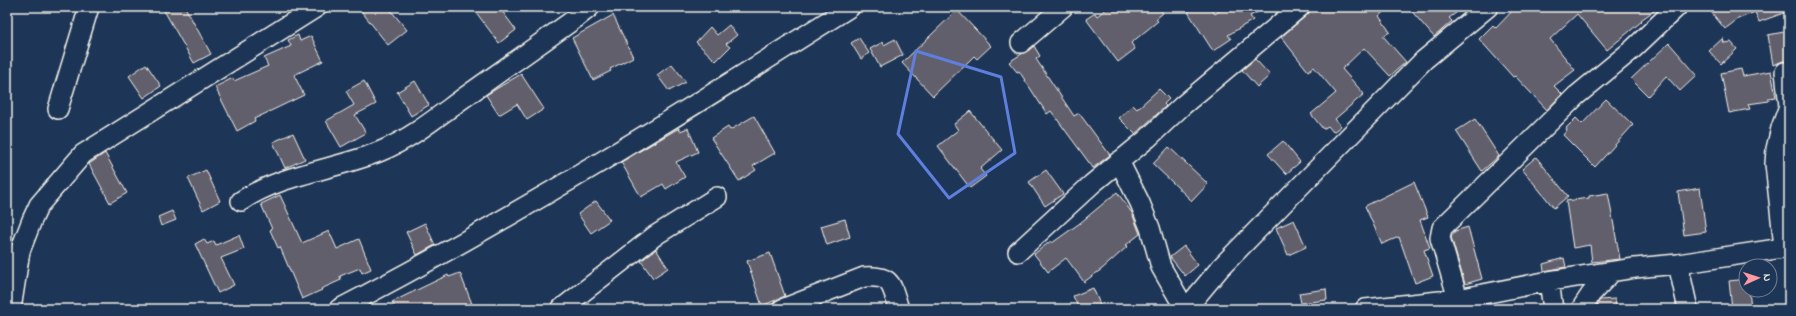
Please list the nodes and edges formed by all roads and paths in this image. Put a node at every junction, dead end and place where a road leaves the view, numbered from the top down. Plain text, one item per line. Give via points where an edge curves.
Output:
1 (89, 7) edge
2 (317, 7) edge
3 (590, 7) edge
4 (850, 7) edge
5 (1063, 7) edge
6 (1300, 7) edge
7 (1488, 7) edge
8 (1677, 7) edge
9 (1021, 43) dead end
10 (1785, 72) dead end
11 (58, 109) dead end
12 (1119, 162) junction
13 (717, 197) dead end
14 (241, 201) dead end
15 (1786, 247) edge
16 (1018, 252) dead end
17 (1678, 264) junction
18 (1612, 272) junction
19 (1549, 281) junction
20 (1458, 299) junction
21 (1425, 306) edge
22 (11, 309) edge
23 (339, 309) edge
24 (561, 309) edge
25 (782, 309) edge
26 (899, 309) edge
27 (1186, 309) edge
28 (1365, 309) edge
29 (1553, 309) edge
30 (1581, 309) edge
31 (1688, 309) edge

1 - 11 street
2 - 22 street via 84,154 39,204 20,251
3 - 14 street via 416,132 382,151 277,182
4 - 23 street via 711,96 535,201 407,274
5 - 9 street
6 - 12 street
7 - 27 street via 1418,66 1221,267
8 - 20 street via 1633,49 1576,96 1442,228 1440,238
10 - 15 street via 1789,106 1781,128 1774,164
12 - 16 street
12 - 27 street via 1140,203 1161,267
13 - 24 street via 656,235
15 - 17 street
17 - 18 street
17 - 31 street
18 - 19 street
18 - 30 street
19 - 20 street
19 - 29 street
20 - 21 street
21 - 28 street
25 - 26 street via 864,277 876,276 890,283

